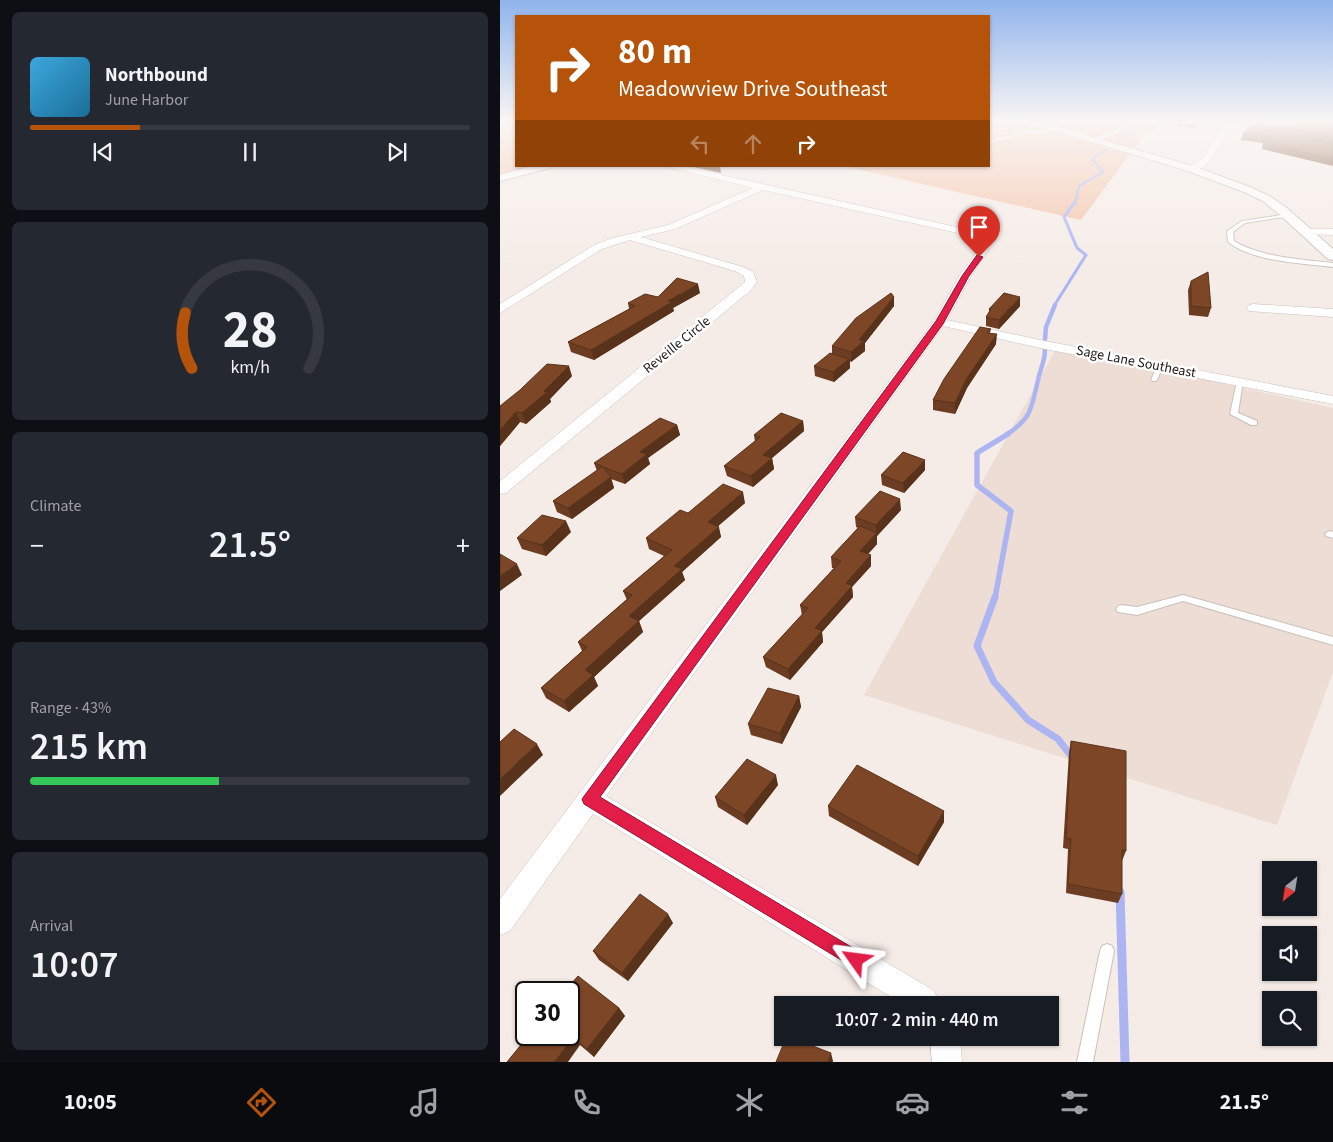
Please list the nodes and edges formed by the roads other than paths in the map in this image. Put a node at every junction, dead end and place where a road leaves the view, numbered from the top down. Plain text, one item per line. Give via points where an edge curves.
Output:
1 (525, 172) edge
2 (691, 172) edge
3 (1198, 172) edge
4 (500, 178) edge
5 (760, 188) junction
6 (1288, 215) junction
7 (1307, 232) junction
8 (1333, 232) edge
9 (634, 237) junction
10 (1333, 256) edge
11 (1333, 265) edge
12 (1253, 308) dead end
13 (500, 309) edge
14 (1333, 313) edge
15 (940, 322) junction
16 (1160, 366) junction
17 (1154, 380) dead end
18 (1240, 381) junction
19 (1333, 400) edge
20 (1254, 423) dead end
21 (500, 489) edge
22 (1122, 609) dead end
23 (1333, 641) edge
24 (589, 799) junction
25 (500, 922) edge
26 (1106, 951) dead end
27 (916, 996) edge
28 (946, 1046) edge
29 (947, 1062) edge
30 (1085, 1062) edge

1 - 4 street
2 - 5 street
3 - 6 street via 1260,196
5 - 9 street via 671,227
5 - 15 street via 982,238 986,246
6 - 7 street
6 - 11 lane via 1244,222 1230,231 1231,242 1257,253
7 - 8 street
7 - 10 street
9 - 13 street via 598,247
9 - 21 street, Reveille Circle via 739,269 749,274 751,282
12 - 14 street
15 - 16 street, Sage Lane Southeast
15 - 24 street
16 - 17 lane
16 - 18 street, Sage Lane Southeast
18 - 19 street, Sage Lane Southeast
18 - 20 lane via 1234,414
22 - 23 lane via 1137,611 1182,598
24 - 25 street
24 - 27 street
26 - 30 lane
28 - 29 street

